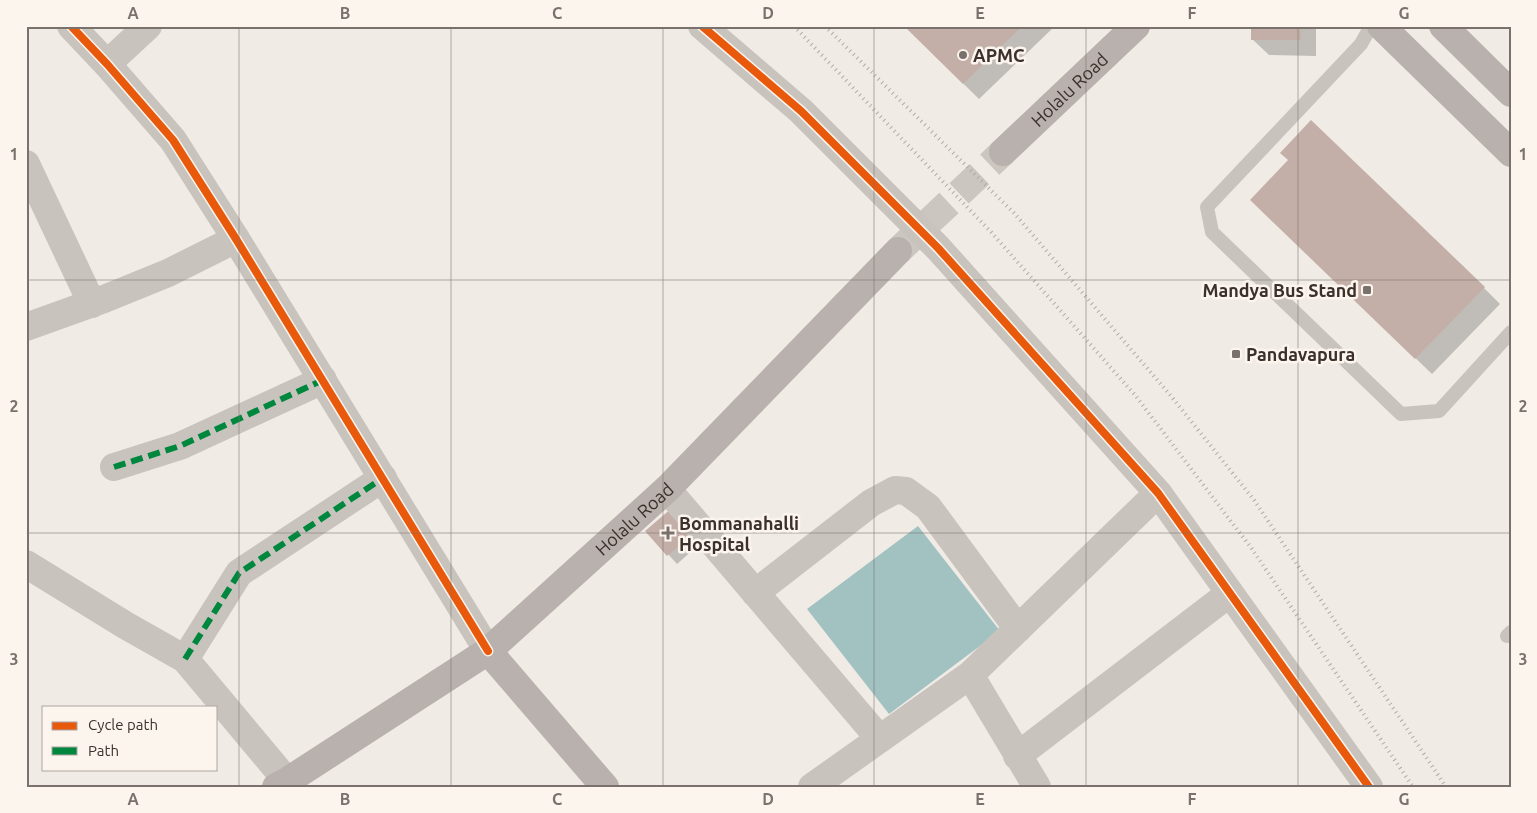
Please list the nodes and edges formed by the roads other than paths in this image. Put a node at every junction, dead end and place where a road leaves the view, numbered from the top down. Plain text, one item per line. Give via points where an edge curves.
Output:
1 (71, 26) edge
2 (148, 26) edge
3 (702, 26) edge
4 (1136, 26) edge
5 (1371, 26) edge
6 (1381, 26) edge
7 (1443, 26) edge
8 (107, 64) junction
9 (1511, 93) edge
10 (1003, 152) tunnel mouth
11 (1511, 153) edge
12 (26, 164) edge
13 (236, 239) junction
14 (898, 252) tunnel mouth
15 (92, 304) junction
16 (26, 327) edge
17 (1511, 332) edge
18 (323, 380) junction
19 (114, 467) dead end
20 (383, 478) junction
21 (667, 490) junction
22 (1158, 493) junction
23 (26, 564) edge
24 (755, 593) junction
25 (1230, 593) junction
26 (1018, 629) junction
27 (488, 651) junction
28 (185, 659) junction
29 (970, 675) junction
30 (879, 738) junction
31 (1025, 777) edge
32 (286, 785) edge
33 (605, 787) edge
34 (812, 787) edge
35 (1368, 787) edge

1 - 8 street
2 - 8 street
3 - 22 street via 801,111 938,248
4 - 10 main road, Holalu Road
5 - 17 lane via 1361,44 1207,207 1212,232 1401,414 1439,410
6 - 11 main road
7 - 9 main road
8 - 13 street via 173,140
12 - 15 street
13 - 15 street via 168,273
13 - 18 street
14 - 21 main road, Holalu Road
15 - 16 street
18 - 19 street via 180,446
18 - 20 street
20 - 27 street
20 - 28 street via 239,573
21 - 24 street
21 - 27 main road, Holalu Road
22 - 25 street
22 - 26 street
23 - 28 street
24 - 26 street via 871,503 894,490 906,491 928,507
24 - 30 street
25 - 31 street
25 - 35 street
26 - 29 street
27 - 32 main road, Holalu Road
27 - 33 main road
28 - 32 street
29 - 30 street
29 - 31 street
30 - 34 street

